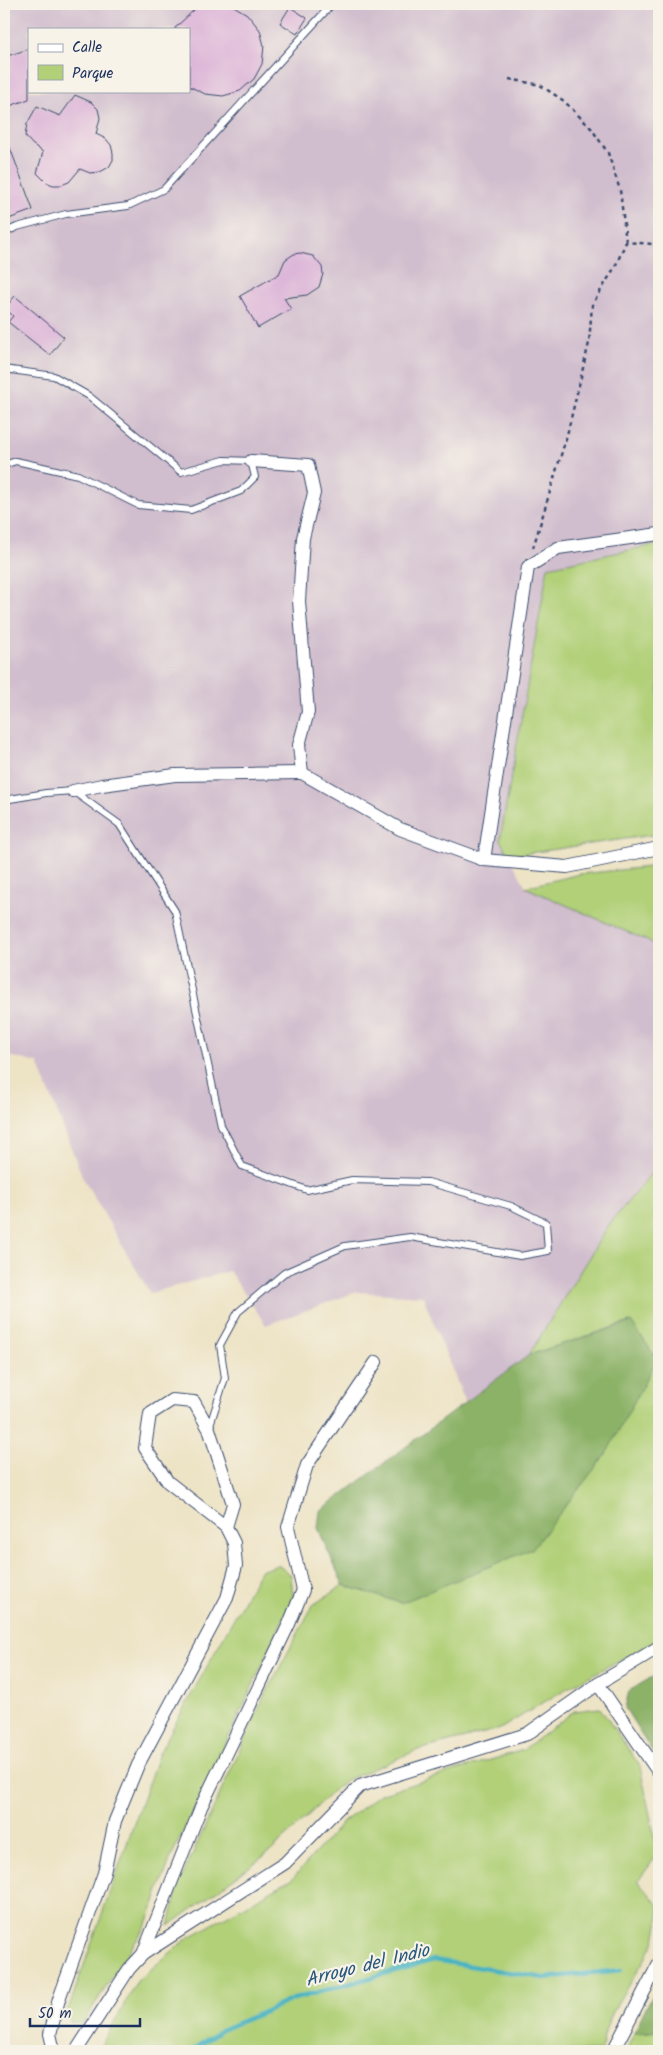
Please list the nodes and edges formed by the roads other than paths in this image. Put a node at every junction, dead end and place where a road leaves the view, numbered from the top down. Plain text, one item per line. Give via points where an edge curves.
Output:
1 (332, 4) edge
2 (4, 233) edge
3 (4, 369) edge
4 (252, 460) junction
5 (4, 465) edge
6 (659, 534) edge
7 (302, 773) junction
8 (72, 791) junction
9 (4, 800) edge
10 (659, 848) edge
11 (484, 860) junction
12 (376, 1362) dead end
13 (209, 1429) junction
14 (226, 1527) junction
15 (659, 1647) edge
16 (598, 1684) junction
17 (659, 1773) edge
18 (144, 1954) junction
19 (659, 1963) edge
20 (54, 2051) edge
21 (76, 2051) edge
22 (613, 2051) edge

1 - 2 lane via 164,189 128,206 66,214
3 - 4 lane via 54,376 80,391 180,472 224,460
4 - 5 lane via 255,477 241,491 191,510 138,505 78,475 16,461
4 - 7 street via 308,466 314,493 303,538 300,592 308,712 299,746
6 - 11 street via 558,548 528,567
7 - 8 street via 175,775
7 - 11 street via 400,829
8 - 9 lane
8 - 13 lane via 119,824 176,911 221,1125 242,1166 307,1190 352,1180 428,1182 511,1206 546,1223 548,1251 520,1256 410,1236 344,1246 284,1273 238,1312 220,1345 224,1378
10 - 11 street via 567,868
12 - 18 street via 307,1465 288,1527 304,1590 201,1807
13 - 14 street via 233,1504
13 - 14 street via 194,1402 172,1400 150,1414 145,1448 168,1482
14 - 20 street via 234,1543 236,1566 227,1598 138,1765 115,1821 104,1872 59,1999 50,2034
15 - 16 street
16 - 17 street
16 - 18 street via 527,1734 360,1786 285,1863
18 - 21 street via 129,1969
19 - 22 street

